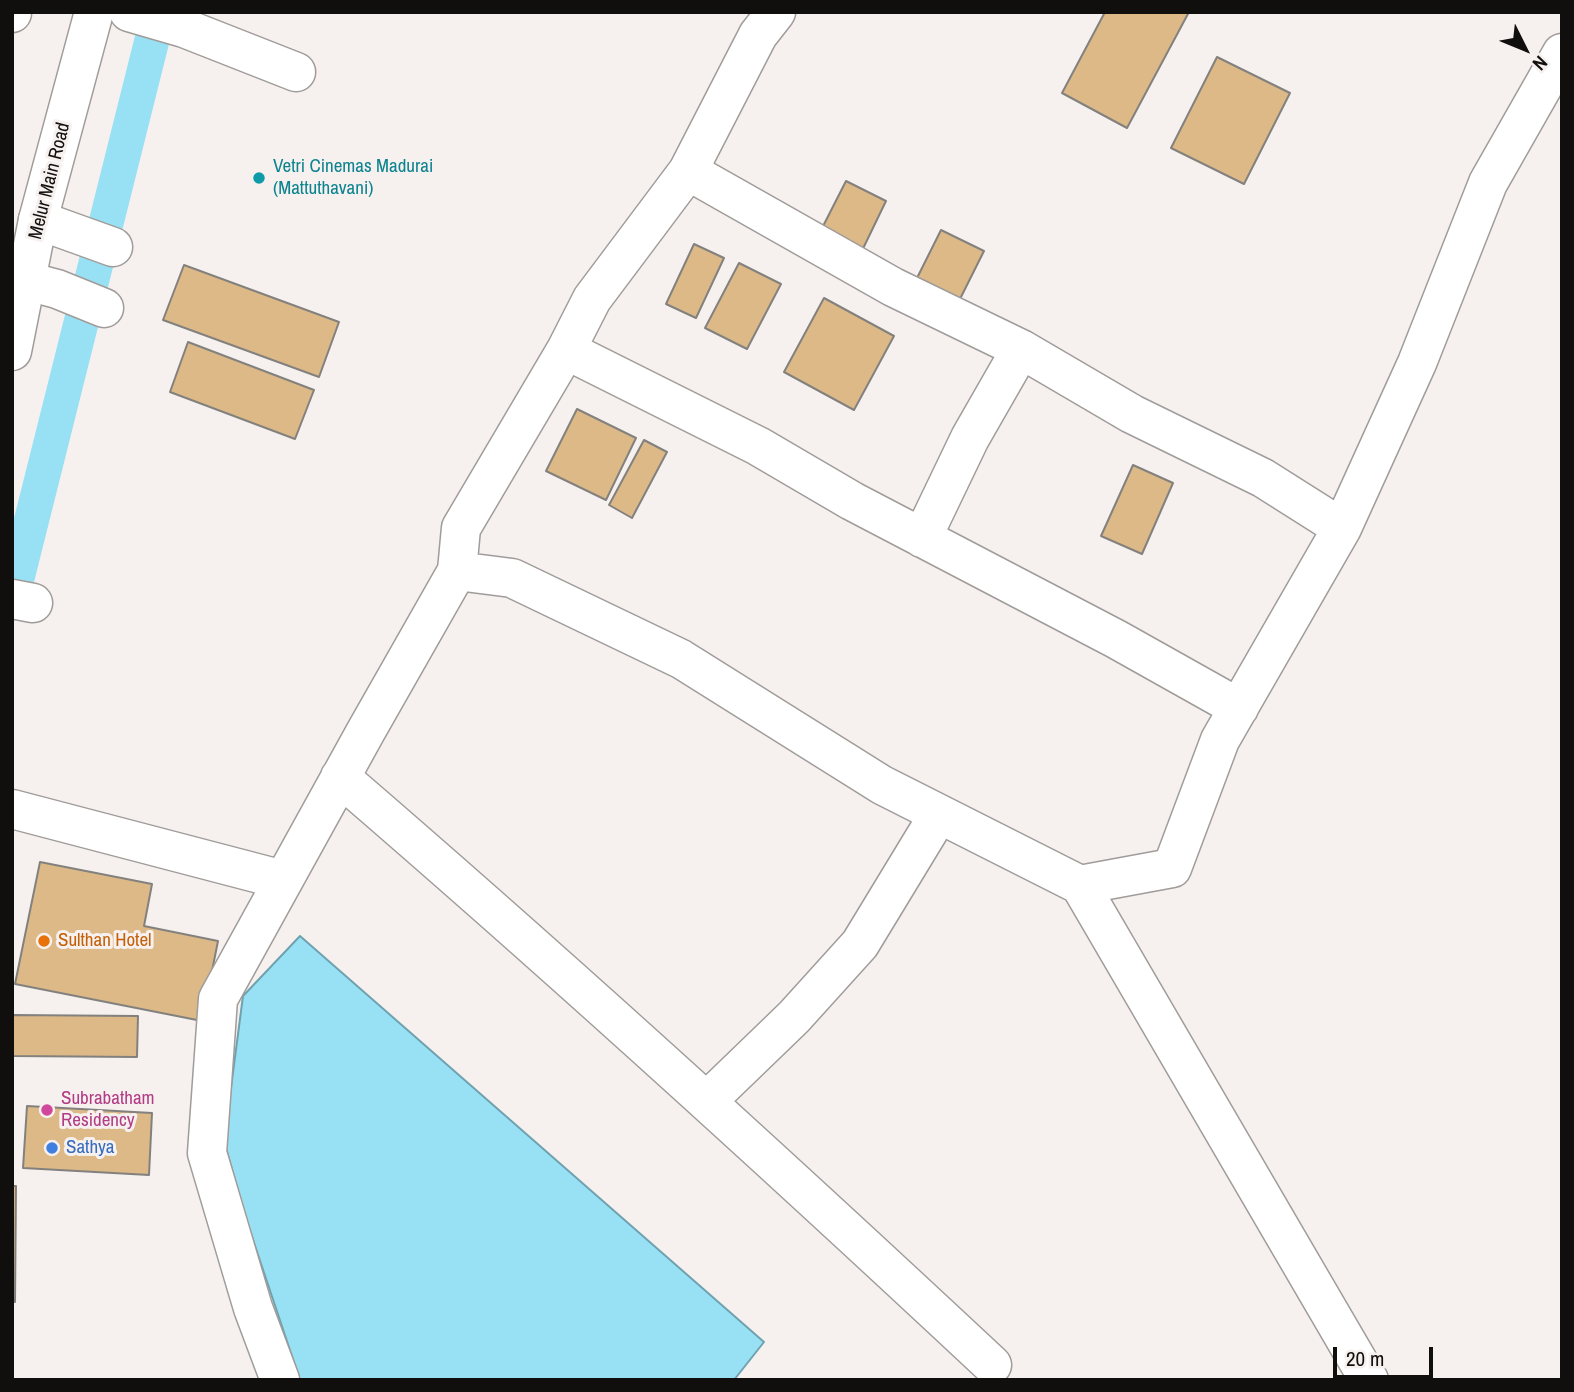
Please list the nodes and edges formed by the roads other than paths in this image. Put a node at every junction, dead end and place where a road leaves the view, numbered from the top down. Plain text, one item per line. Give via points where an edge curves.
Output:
1 (94, 12) edge
2 (129, 12) edge
3 (776, 12) edge
4 (1562, 53) edge
5 (296, 72) dead end
6 (688, 171) junction
7 (52, 224) junction
8 (113, 247) dead end
9 (42, 285) junction
10 (104, 308) dead end
11 (1021, 349) junction
12 (566, 350) junction
13 (12, 351) edge
14 (1342, 528) junction
15 (922, 538) junction
16 (457, 571) junction
17 (1239, 708) junction
18 (340, 777) junction
19 (12, 809) edge
20 (939, 814) junction
21 (283, 880) junction
22 (1080, 885) junction
23 (707, 1101) junction
24 (992, 1365) dead end
25 (279, 1380) edge
26 (1369, 1380) edge

1 - 7 street, Melur Main Road
2 - 5 street via 184,28
3 - 6 street via 758,35
4 - 14 street via 1488,183 1417,363
6 - 11 street via 893,287
6 - 12 street via 592,299
7 - 8 street
7 - 9 street, Melur Main Road
9 - 10 street
9 - 13 street, Melur Main Road
11 - 14 street via 1132,414 1263,478
11 - 15 street via 970,438
12 - 15 street via 758,446
12 - 16 street via 461,528
14 - 17 street
15 - 17 street
16 - 18 street
16 - 20 street via 512,578 681,659 882,785
17 - 22 street via 1220,740 1171,868
18 - 21 street
18 - 23 street
19 - 21 street
20 - 22 street
20 - 23 street via 860,944 794,1017
21 - 25 street via 218,999 207,1153
22 - 26 street
23 - 24 street

